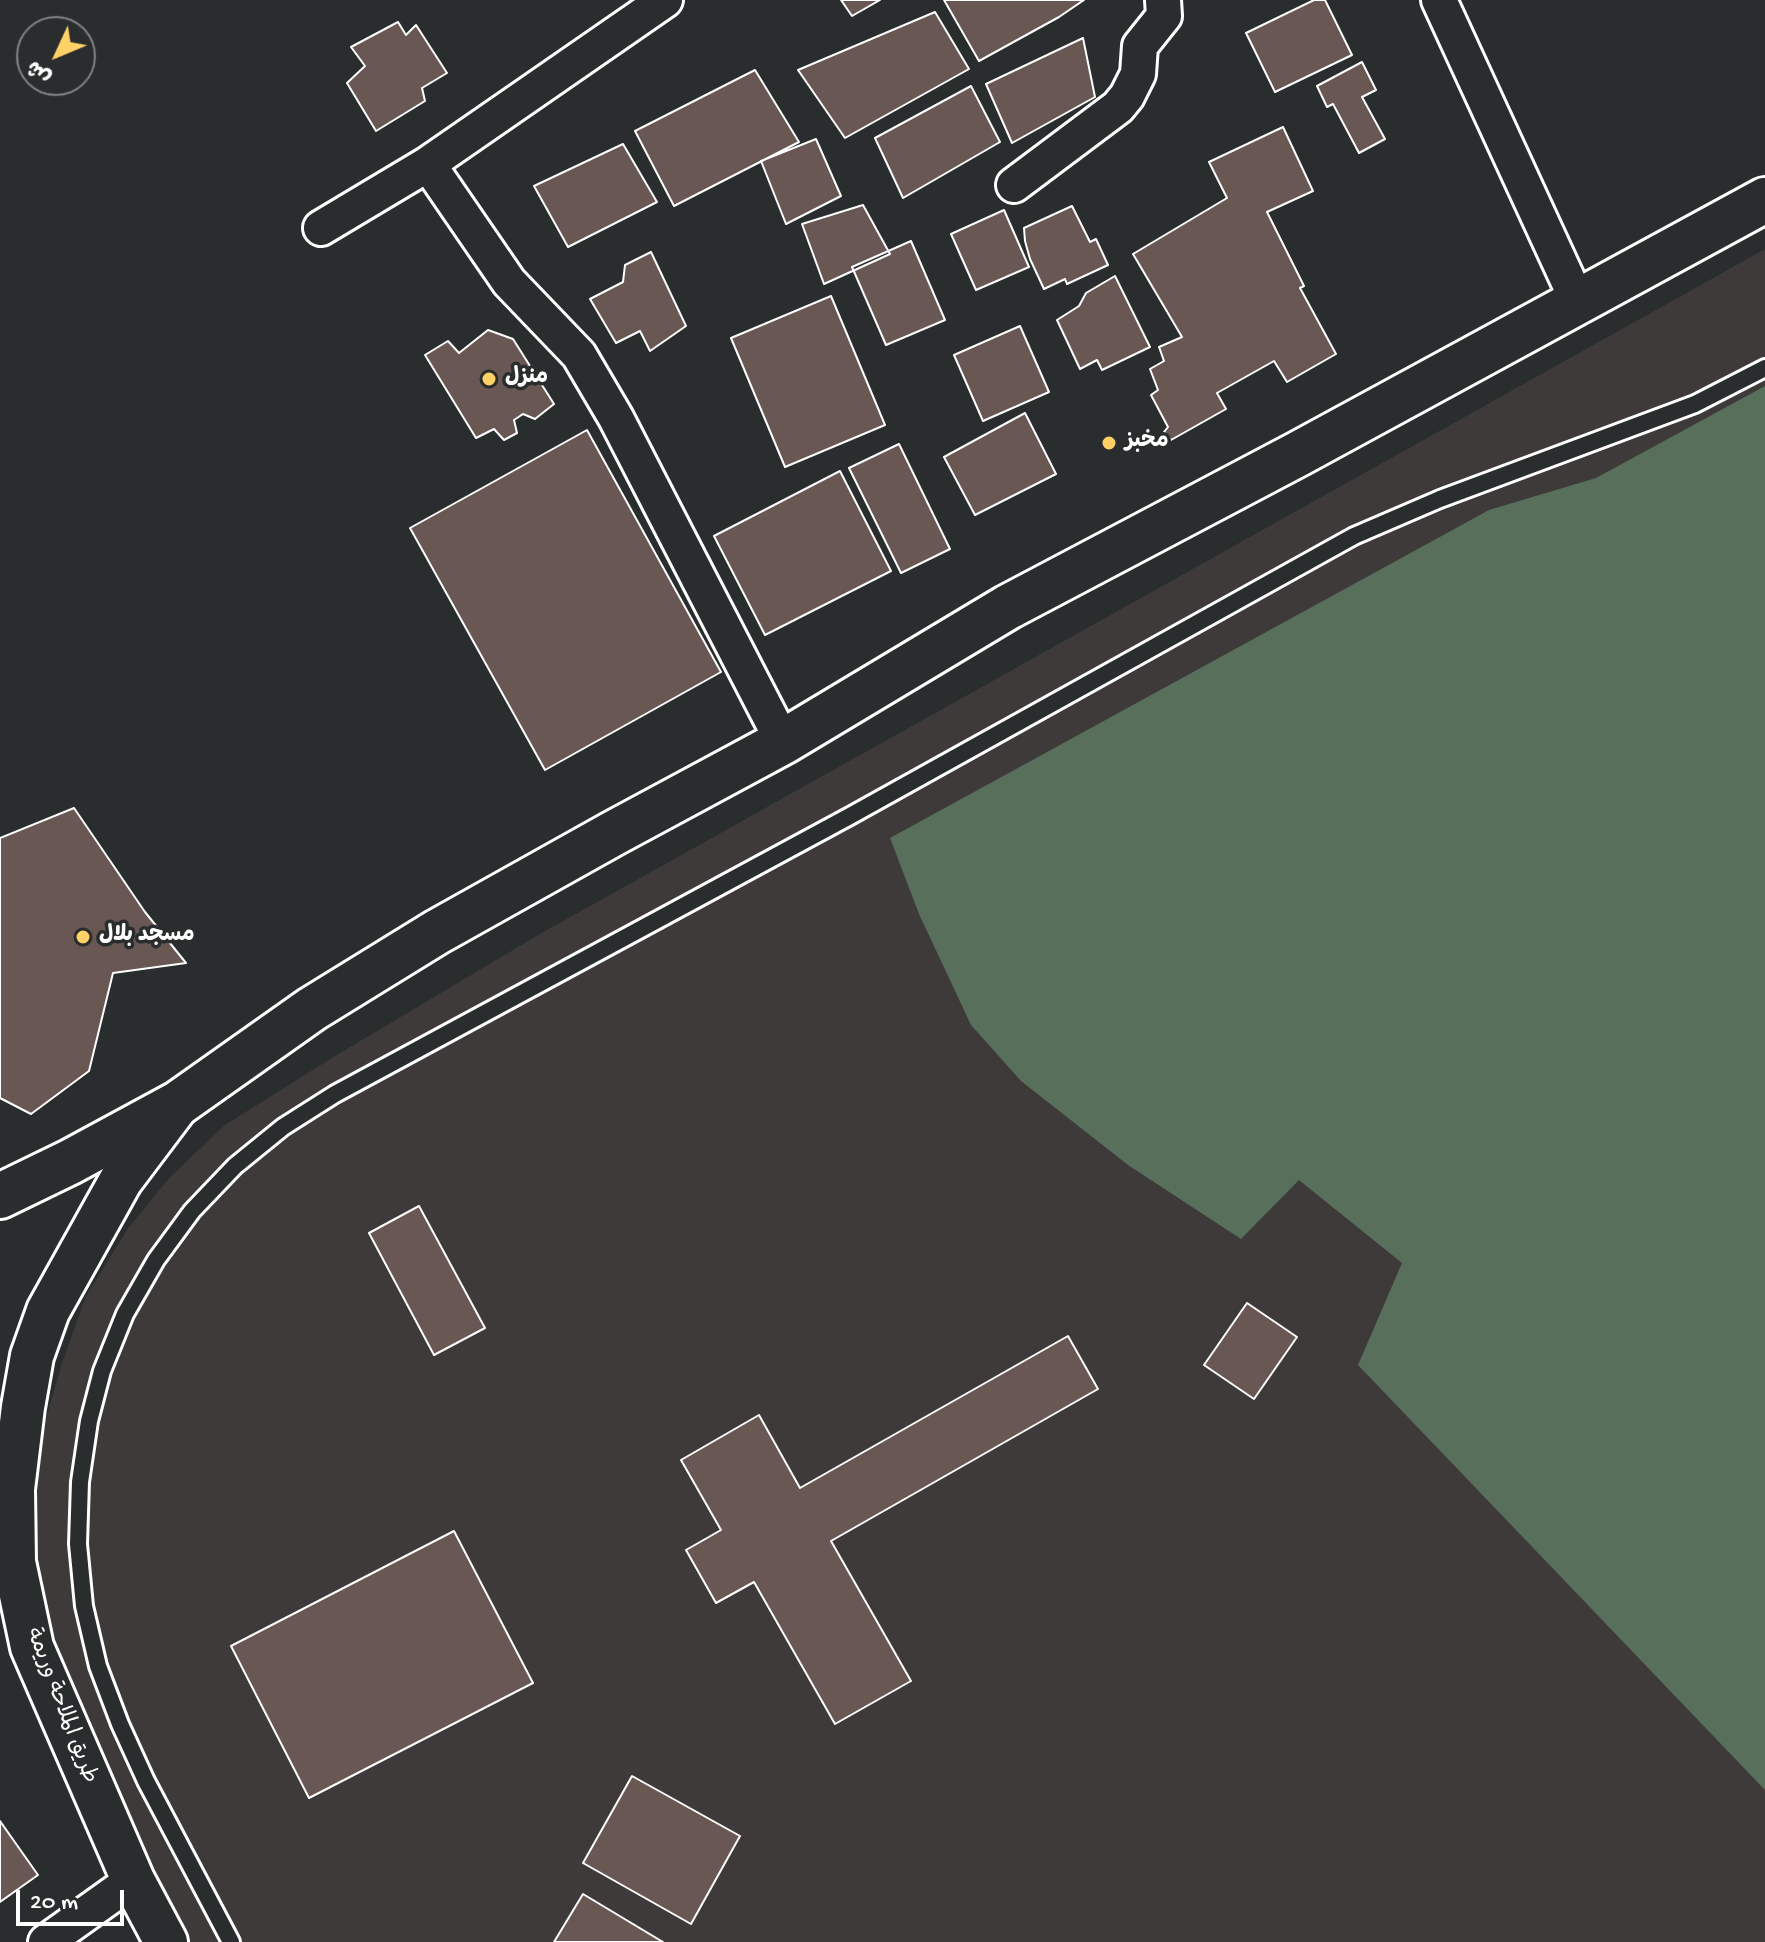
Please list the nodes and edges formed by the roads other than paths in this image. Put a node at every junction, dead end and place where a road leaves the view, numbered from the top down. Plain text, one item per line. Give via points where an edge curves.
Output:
1 (665, 0) edge
2 (1163, 0) edge
3 (1439, 0) edge
4 (428, 164) junction
5 (1014, 185) dead end
6 (1765, 200) edge
7 (321, 228) dead end
8 (1578, 302) junction
9 (1765, 368) edge
10 (783, 742) junction
11 (179, 1103) junction
12 (0, 1196) edge
13 (11, 1400) edge
14 (133, 1880) junction
15 (46, 1942) edge
16 (166, 1942) edge
17 (231, 1942) edge

1 - 4 street
2 - 5 street via 1164,16 1140,46 1138,74 1127,96
3 - 8 street
4 - 7 street
4 - 10 street via 509,282 579,355
6 - 8 main road
8 - 10 main road via 1008,607
9 - 17 lane via 1695,404 1354,536 335,1094 235,1166 165,1247 125,1314 89,1421 78,1544 98,1666 120,1724
10 - 11 main road via 437,932 312,1009
11 - 12 main road
11 - 13 street, طريق الملاحة وريمة via 121,1180 69,1271
13 - 14 street, طريق الملاحة وريمة via 14,1562 32,1647
14 - 15 street
14 - 16 street, طريق الملاحة وريمة

